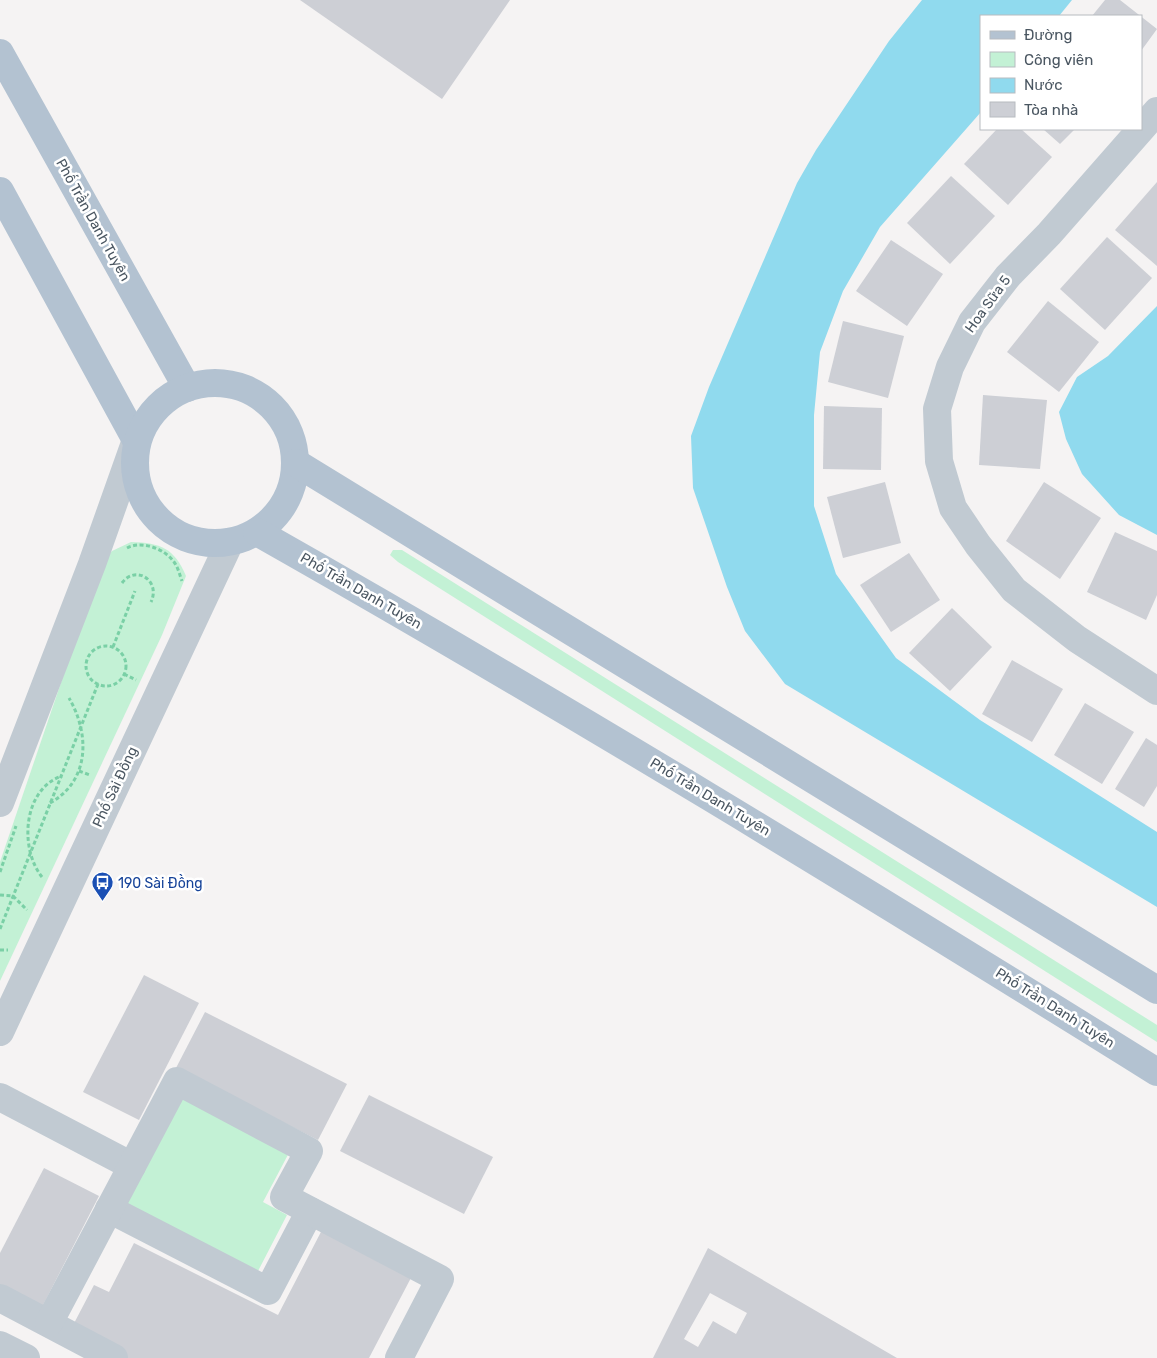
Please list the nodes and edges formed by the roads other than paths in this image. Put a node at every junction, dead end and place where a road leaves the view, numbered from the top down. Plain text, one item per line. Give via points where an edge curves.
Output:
1 (0, 53) edge
2 (1157, 112) edge
3 (1142, 129) edge
4 (1141, 130) edge
5 (0, 191) edge
6 (187, 388) junction
7 (136, 440) junction
8 (296, 463) junction
9 (257, 532) junction
10 (230, 542) junction
11 (1157, 690) edge
12 (9, 810) edge
13 (1157, 990) edge
14 (0, 1032) edge
15 (1157, 1072) edge
16 (0, 1097) edge
17 (132, 1166) junction
18 (109, 1209) junction
19 (310, 1211) junction
20 (0, 1298) edge
21 (49, 1323) junction
22 (0, 1345) edge
23 (26, 1358) edge
24 (114, 1358) edge
25 (399, 1358) edge

1 - 6 main road, Phố Trần Danh Tuyên
2 - 3 street, Hoa Sữa 5
4 - 11 street, Hoa Sữa 5 via 1008,276 972,322 950,367 937,409 939,461 953,508 978,545 1014,590 1077,639
5 - 7 main road
6 - 7 main road via 156,409
6 - 8 main road via 224,383 248,390 263,399 285,422 294,445
7 - 10 main road via 138,484 145,501 159,520 189,538 212,543
7 - 12 street
8 - 9 main road via 294,482 284,505
8 - 13 main road
9 - 10 main road
9 - 15 main road, Phố Trần Danh Tuyên via 447,639 811,857
10 - 14 street, Phố Sài Đồng
16 - 17 street
17 - 18 street
17 - 19 street via 177,1081 309,1151 284,1197
18 - 19 street via 268,1291
18 - 21 street
19 - 25 street via 440,1279
20 - 21 street
21 - 24 street
22 - 23 street

